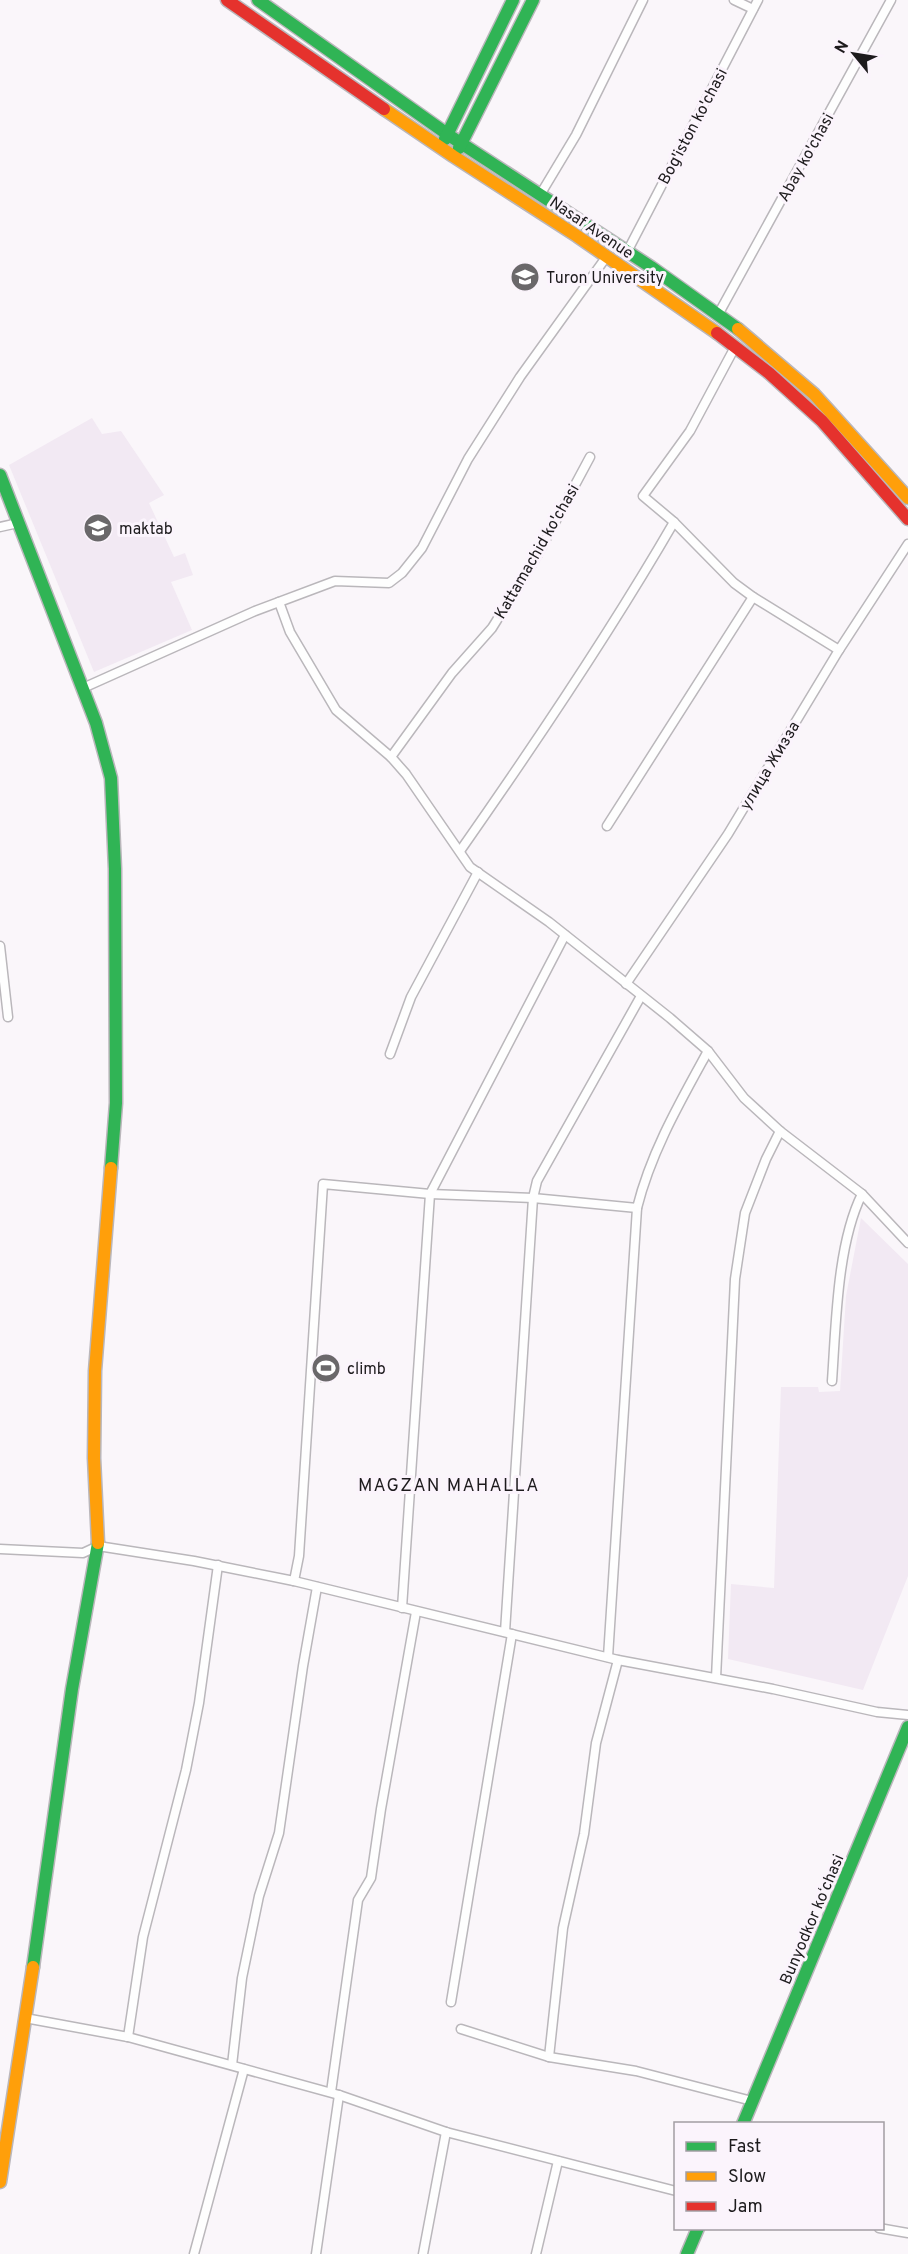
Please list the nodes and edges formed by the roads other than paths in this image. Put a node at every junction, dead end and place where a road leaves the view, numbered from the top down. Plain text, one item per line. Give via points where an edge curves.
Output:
1 (227, 0) edge
2 (258, 0) edge
3 (513, 0) edge
4 (533, 0) edge
5 (643, 0) edge
6 (734, 0) edge
7 (758, 0) edge
8 (891, 0) edge
9 (753, 9) junction
10 (448, 133) junction
11 (462, 142) junction
12 (440, 147) junction
13 (453, 156) junction
14 (540, 195) junction
15 (627, 252) junction
16 (607, 256) junction
17 (719, 314) junction
18 (735, 347) junction
19 (590, 457) dead end
20 (0, 475) edge
21 (908, 498) edge
22 (908, 519) edge
23 (674, 522) junction
24 (18, 523) junction
25 (0, 527) edge
26 (908, 544) edge
27 (753, 597) junction
28 (279, 602) junction
29 (839, 650) junction
30 (82, 688) junction
31 (392, 757) junction
32 (607, 826) dead end
33 (460, 851) junction
34 (478, 872) junction
35 (565, 935) junction
36 (0, 946) edge
37 (626, 984) junction
38 (641, 996) junction
39 (8, 1017) dead end
40 (708, 1052) junction
41 (390, 1054) dead end
42 (780, 1131) junction
43 (430, 1194) junction
44 (862, 1194) junction
45 (533, 1198) junction
46 (637, 1208) junction
47 (908, 1243) edge
48 (832, 1381) dead end
49 (98, 1546) junction
50 (0, 1549) edge
51 (218, 1565) junction
52 (294, 1581) junction
53 (317, 1587) junction
54 (402, 1608) junction
55 (416, 1612) junction
56 (508, 1633) junction
57 (608, 1657) junction
58 (618, 1660) junction
59 (716, 1678) junction
60 (908, 1715) edge
61 (908, 1727) edge
62 (451, 2002) dead end
63 (25, 2018) junction
64 (461, 2029) dead end
65 (128, 2037) junction
66 (549, 2057) junction
67 (232, 2065) junction
68 (244, 2068) junction
69 (335, 2093) junction
70 (752, 2101) junction
71 (744, 2122) edge
72 (446, 2132) junction
73 (558, 2161) junction
74 (0, 2182) edge
75 (674, 2190) edge
76 (698, 2230) edge
77 (884, 2230) edge
78 (908, 2234) edge
79 (194, 2254) edge
80 (316, 2254) edge
81 (423, 2254) edge
82 (536, 2254) edge
83 (687, 2254) edge

1 - 12 main road, Nasaf Avenue
2 - 10 main road, Nasaf Avenue
3 - 10 main road
4 - 11 main road
5 - 14 street via 576,135
6 - 9 street
7 - 9 street, Bog'iston ko'chasi
8 - 17 street, Abay ko'chasi
9 - 15 street, Bog'iston ko'chasi
10 - 11 main road, Nasaf Avenue
10 - 12 main road
11 - 13 main road
11 - 14 main road, Nasaf Avenue
12 - 13 main road, Nasaf Avenue
13 - 16 main road, Nasaf Avenue
14 - 15 main road, Nasaf Avenue
15 - 17 main road, Nasaf Avenue
16 - 18 main road, Nasaf Avenue
16 - 28 street via 520,377 468,459 422,548 402,573 389,583 335,581
17 - 21 main road, Nasaf Avenue via 811,392
18 - 22 main road, Nasaf Avenue via 822,421
18 - 23 street via 690,431 643,496
19 - 31 street, Kattamachid ko'chasi via 538,554 492,628 452,673
20 - 24 main road
23 - 27 street
23 - 33 street via 554,717
24 - 25 street
24 - 30 main road
26 - 29 street, улица Жизза
27 - 29 street
27 - 32 street
28 - 30 street
28 - 31 street via 290,632 336,710
29 - 37 street, улица Жизза via 728,834
30 - 49 main road via 111,778 115,869 116,1103 95,1371
31 - 33 street
33 - 34 street
34 - 35 street
34 - 41 street via 411,997
35 - 37 street
35 - 43 street
36 - 39 street
37 - 38 street
38 - 40 street
38 - 45 street via 537,1180
40 - 42 street via 744,1098
40 - 46 street via 666,1127
42 - 44 street
42 - 59 street via 745,1213 735,1280
43 - 45 street
43 - 52 street via 323,1184 299,1556
43 - 54 street
44 - 47 street
44 - 48 street via 853,1211 839,1285
45 - 46 street
45 - 56 street
46 - 57 street
49 - 50 street via 83,1553
49 - 51 street
49 - 63 main road via 72,1689
51 - 52 street
51 - 65 street via 199,1703 186,1770 142,1937
52 - 53 street
53 - 54 street
53 - 67 street via 279,1833 259,1896 242,1978
54 - 55 street
55 - 56 street
55 - 69 street via 372,1878 358,1900
56 - 57 street
56 - 62 street
57 - 58 street
58 - 59 street
58 - 66 street via 596,1743 584,1834 563,1928
59 - 60 street
61 - 70 main road, Bunyodkor koʻchasi
63 - 65 street
63 - 74 main road
64 - 66 street
65 - 67 street
66 - 70 street via 636,2071
67 - 68 street
68 - 69 street
68 - 79 street
69 - 72 street
69 - 80 street
70 - 71 main road, Bunyodkor koʻchasi
72 - 73 street
72 - 81 street
73 - 75 street
73 - 82 street
76 - 83 main road
77 - 78 street

